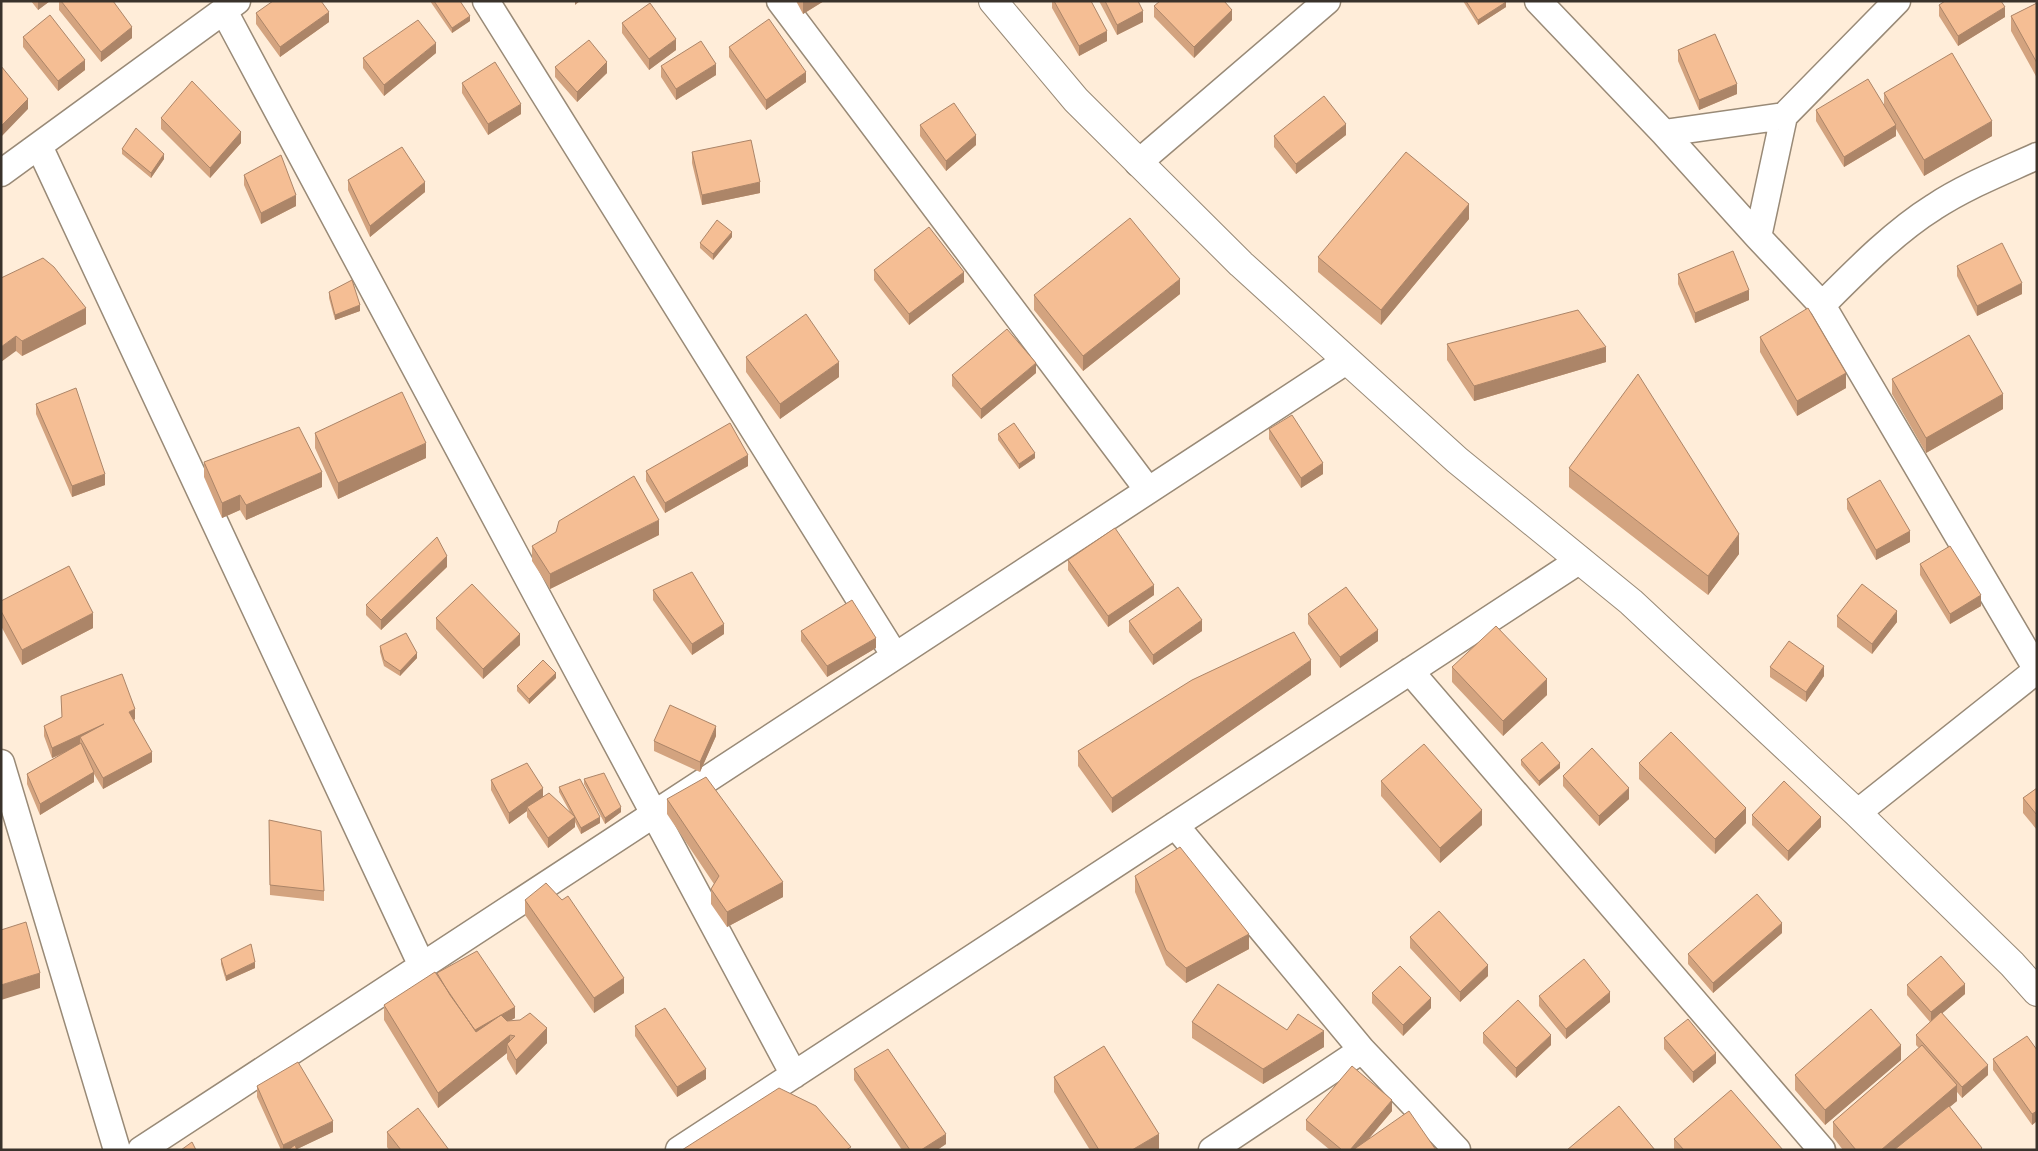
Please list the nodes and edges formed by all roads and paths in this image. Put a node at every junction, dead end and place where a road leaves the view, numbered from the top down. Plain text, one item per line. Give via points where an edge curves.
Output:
1 (486, 1) edge
2 (780, 1) edge
3 (994, 1) edge
4 (1327, 1) edge
5 (1538, 1) edge
6 (1897, 1) edge
7 (230, 6) edge
8 (1784, 116) junction
9 (1664, 133) junction
10 (39, 146) junction
11 (2037, 156) edge
12 (1138, 164) junction
13 (1, 173) edge
14 (1758, 238) junction
15 (1822, 304) junction
16 (1346, 361) junction
17 (1148, 490) junction
18 (1580, 560) junction
19 (895, 656) junction
20 (2037, 670) edge
21 (1410, 671) junction
22 (1, 763) edge
23 (1857, 813) junction
24 (654, 814) junction
25 (1175, 825) junction
26 (422, 966) junction
27 (2037, 992) edge
28 (1362, 1050) junction
29 (794, 1075) junction
30 (117, 1150) edge
31 (141, 1150) edge
32 (679, 1150) edge
33 (1212, 1150) edge
34 (1457, 1150) edge
35 (1822, 1150) edge

1 - 19 street
2 - 17 street
3 - 12 main road via 1076,100
4 - 12 street
5 - 9 street
6 - 8 street
7 - 10 street
7 - 24 street
8 - 9 street
8 - 14 street
9 - 14 street
10 - 13 street
10 - 26 street
11 - 15 street via 1932,208 1874,254
12 - 16 main road
14 - 15 street
15 - 20 street
16 - 17 street
16 - 18 main road via 1457,460
17 - 19 street
18 - 21 street
18 - 23 main road via 1631,602
19 - 24 street
20 - 23 street
21 - 25 street
21 - 35 street
22 - 30 street
23 - 27 main road
24 - 26 street
24 - 29 street
25 - 28 street
25 - 29 street
26 - 31 street
28 - 33 street
28 - 34 street
29 - 32 street

